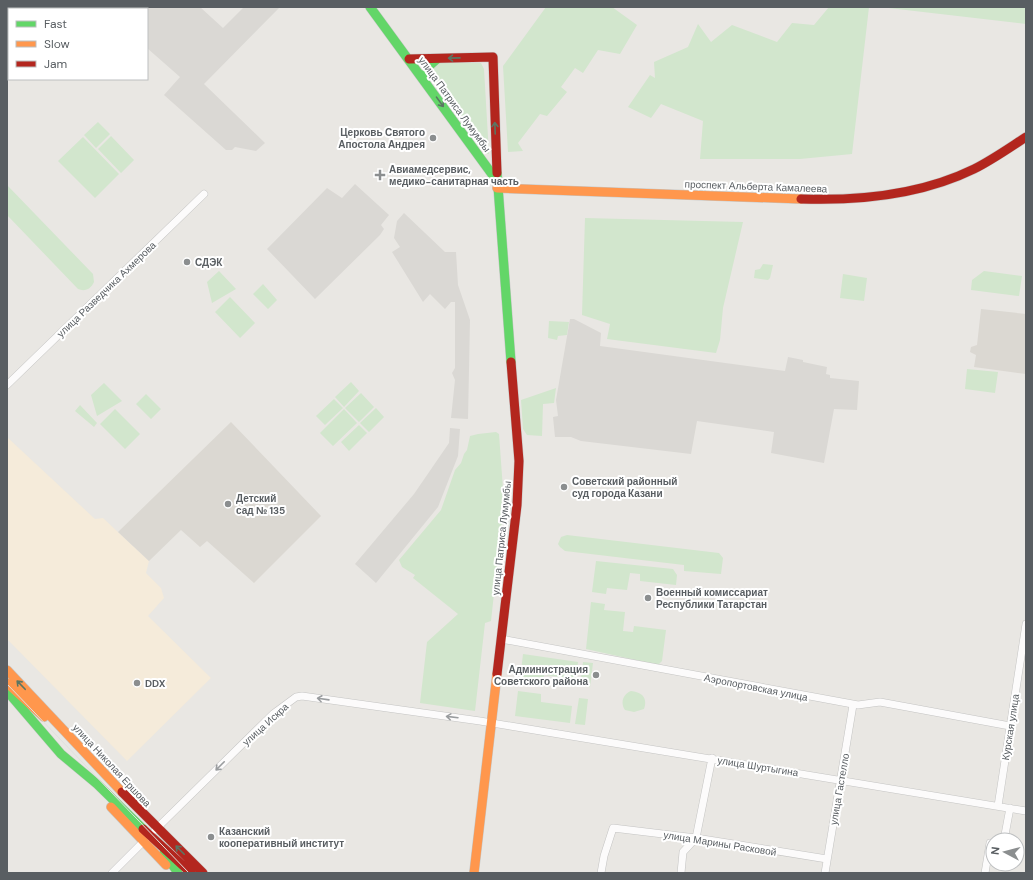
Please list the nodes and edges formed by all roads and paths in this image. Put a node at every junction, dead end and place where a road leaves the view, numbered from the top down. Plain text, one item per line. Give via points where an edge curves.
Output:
1 (370, 7) edge
2 (409, 59) junction
3 (437, 59) junction
4 (424, 80) junction
5 (1026, 137) edge
6 (497, 184) junction
7 (204, 194) dead end
8 (7, 385) edge
9 (1026, 624) edge
10 (501, 639) junction
11 (7, 670) edge
12 (7, 683) edge
13 (7, 691) edge
14 (7, 700) edge
15 (853, 704) junction
16 (491, 723) junction
17 (1010, 726) junction
18 (61, 754) junction
19 (712, 758) junction
20 (95, 765) junction
21 (841, 779) junction
22 (998, 806) junction
23 (1010, 808) junction
24 (1026, 811) edge
25 (1006, 832) edge
26 (150, 835) junction
27 (696, 838) junction
28 (827, 859) junction
29 (112, 873) edge
30 (174, 873) edge
31 (178, 873) edge
32 (190, 873) edge
33 (202, 873) edge
34 (474, 873) edge
35 (601, 873) edge
36 (681, 873) edge
37 (825, 873) edge

1 - 2 main road, улица Патриса Лумумбы
2 - 3 main road, улица Патриса Лумумбы
2 - 4 main road, улица Патриса Лумумбы
3 - 4 main road via 429,66
6 -> 3 main road, улица Патриса Лумумбы via 493,57
4 -> 6 main road, улица Патриса Лумумбы
5 - 6 main road, проспект Альберта Камалеева via 974,169 927,187 896,194 820,200
6 - 10 main road, улица Патриса Лумумбы via 519,461 517,505
7 - 8 street, улица Разведчика Ахмерова
9 - 17 street, Курская улица
10 - 15 street, Аэропортовская улица
10 - 16 main road, улица Патриса Лумумбы
20 -> 11 main road, улица Николая Ершова
12 - 20 main road
13 - 18 main road
14 - 18 main road, улица Николая Ершова
15 - 17 street, Аэропортовская улица via 861,706 880,702
15 - 21 street, улица Гастелло
16 - 19 street, улица Шуртыгина
16 -> 26 street, улица Искра via 321,698 296,697 273,714
16 - 34 main road, улица Патриса Лумумбы
17 - 22 street, Курская улица
18 - 26 main road, улица Николая Ершова
19 - 21 street, улица Шуртыгина
19 - 27 street
20 - 26 main road, улица Николая Ершова
21 - 22 street, улица Шуртыгина
21 - 28 street, улица Гастелло
22 - 23 street, улица Шуртыгина
23 - 24 street, улица Шуртыгина
23 - 25 street
26 - 29 street, улица Искра
26 - 30 main road, улица Николая Ершова
26 - 31 main road
26 - 32 main road
33 -> 26 main road, улица Николая Ершова
27 - 28 street, улица Марины Расковой
27 - 35 street, улица Марины Расковой via 613,828
27 - 36 street via 683,852
28 - 37 street, улица Гастелло

